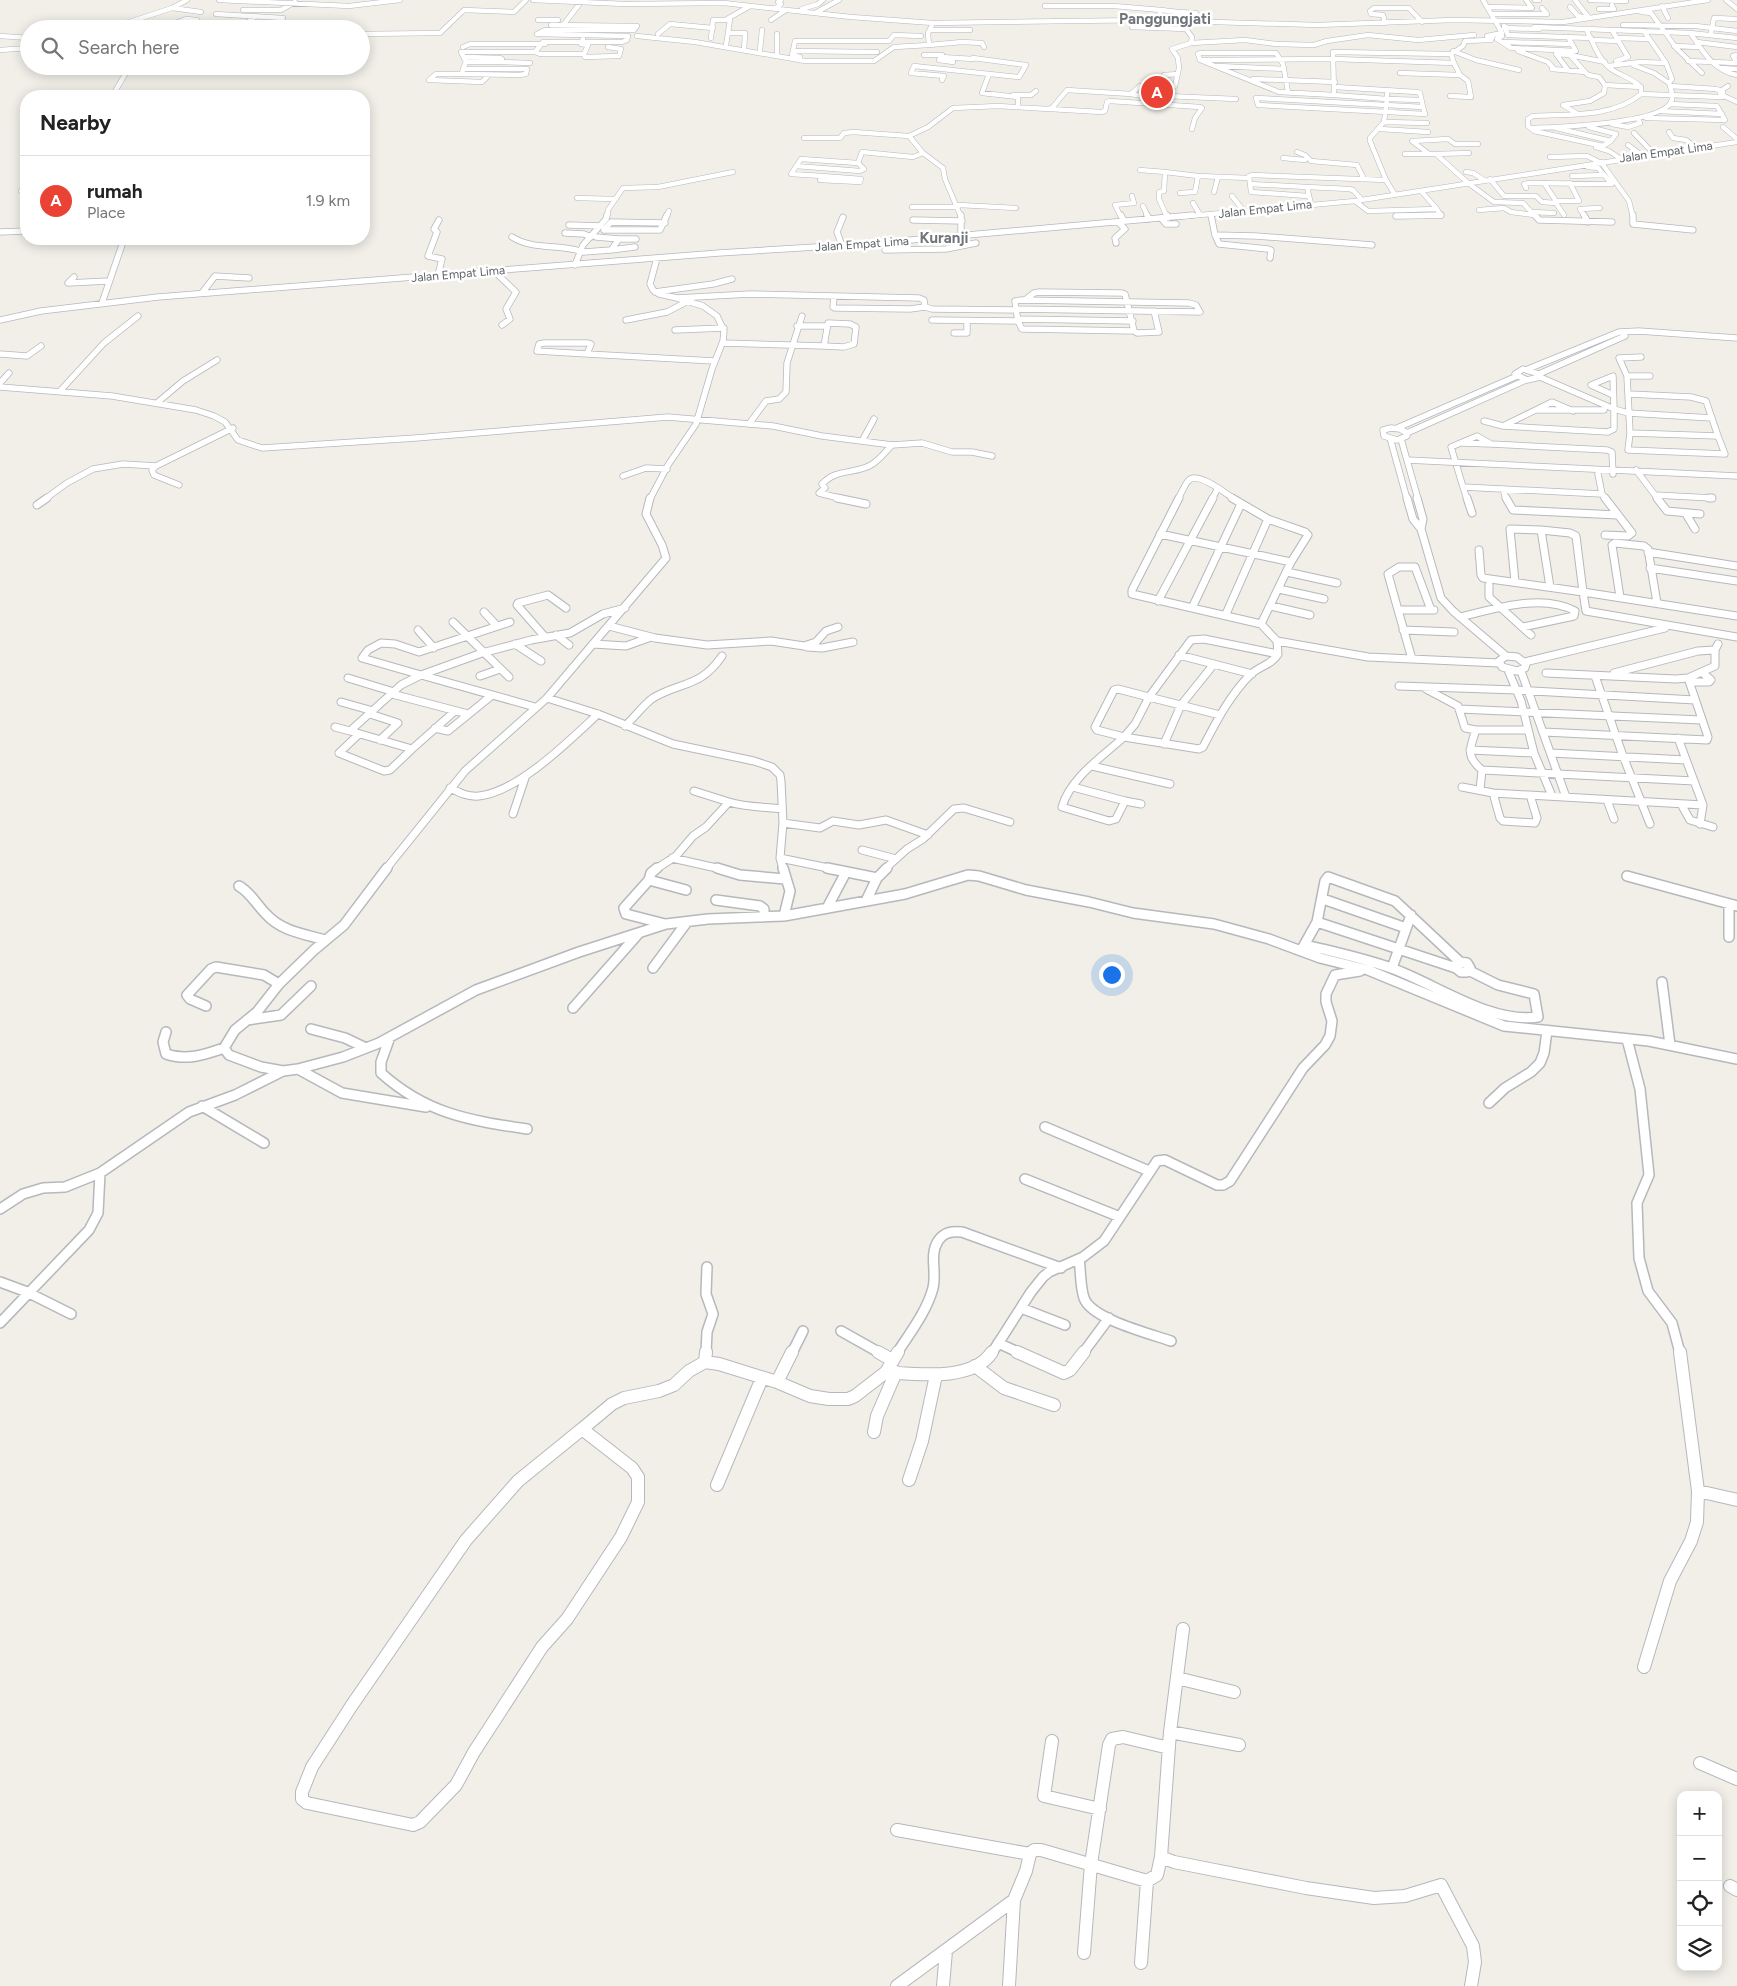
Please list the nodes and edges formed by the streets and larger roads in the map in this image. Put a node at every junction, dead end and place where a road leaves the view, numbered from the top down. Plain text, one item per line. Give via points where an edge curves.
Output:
1 (187, 0) edge
2 (219, 0) edge
3 (400, 0) edge
4 (526, 0) edge
5 (533, 0) edge
6 (690, 0) edge
7 (781, 0) edge
8 (823, 0) edge
9 (839, 0) edge
10 (1483, 0) edge
11 (1526, 0) edge
12 (1535, 0) edge
13 (1575, 0) edge
14 (1591, 0) edge
15 (1608, 0) edge
16 (1708, 0) edge
17 (1726, 0) edge
18 (266, 1) edge
19 (296, 1) edge
20 (591, 1) edge
21 (726, 1) edge
22 (256, 2) junction
23 (311, 2) edge
24 (582, 2) junction
25 (698, 2) junction
26 (1626, 2) edge
27 (180, 4) junction
28 (1540, 4) edge
29 (330, 5) junction
30 (201, 6) dead end
31 (249, 6) dead end
32 (750, 6) junction
33 (1045, 6) dead end
34 (1662, 6) junction
35 (1488, 7) junction
36 (1570, 7) dead end
37 (172, 8) junction
38 (799, 8) junction
39 (1532, 8) junction
40 (775, 9) junction
41 (1737, 9) edge
42 (242, 10) dead end
43 (264, 10) junction
44 (786, 10) junction
45 (1161, 10) junction
46 (331, 11) dead end
47 (1178, 12) junction
48 (815, 13) junction
49 (216, 14) dead end
50 (1493, 14) junction
51 (1630, 14) junction
52 (833, 15) junction
53 (1112, 16) dead end
54 (1217, 16) dead end
55 (255, 17) junction
56 (283, 18) dead end
57 (1251, 18) dead end
58 (1668, 18) dead end
59 (186, 19) joint
60 (727, 19) junction
61 (829, 19) dead end
62 (1590, 19) junction
63 (1737, 19) edge
64 (134, 20) edge
65 (197, 20) dead end
66 (250, 20) edge
67 (538, 20) dead end
68 (682, 20) dead end
69 (771, 20) dead end
70 (1116, 20) junction
71 (1157, 20) junction
72 (1177, 20) junction
73 (1189, 20) junction
74 (1198, 20) junction
75 (1496, 20) junction
76 (1215, 21) junction
77 (1616, 21) dead end
78 (569, 22) junction
79 (698, 22) dead end
80 (1422, 22) junction
81 (1728, 22) dead end
82 (1385, 23) junction
83 (1570, 23) dead end
84 (746, 24) dead end
85 (1253, 24) junction
86 (1364, 24) junction
87 (1737, 24) edge
88 (551, 25) dead end
89 (588, 25) junction
90 (1638, 25) junction
91 (681, 26) junction
92 (916, 26) dead end
93 (1660, 26) junction
94 (698, 27) junction
95 (932, 27) junction
96 (1132, 27) dead end
97 (1504, 27) junction
98 (664, 28) junction
99 (1712, 28) junction
100 (1574, 29) junction
101 (585, 30) junction
102 (762, 30) dead end
103 (970, 30) dead end
104 (1587, 30) junction
105 (1598, 30) junction
106 (712, 31) junction
107 (1187, 31) junction
108 (1619, 31) junction
109 (1737, 31) edge
110 (729, 32) junction
111 (1613, 32) junction
112 (1644, 32) junction
113 (745, 33) junction
114 (1174, 33) dead end
115 (1664, 33) junction
116 (370, 34) edge
117 (658, 34) junction
118 (777, 34) dead end
119 (1691, 34) junction
120 (1372, 35) junction
121 (1508, 35) junction
122 (1711, 35) junction
123 (0, 36) edge
124 (583, 36) junction
125 (1493, 36) junction
126 (20, 37) edge
127 (1568, 37) junction
128 (711, 38) junction
129 (921, 38) dead end
130 (1592, 39) junction
131 (1618, 39) junction
132 (1649, 39) junction
133 (1737, 39) edge
134 (1499, 41) junction
135 (525, 42) dead end
136 (582, 42) junction
137 (1696, 42) junction
138 (1191, 43) junction
139 (761, 44) junction
140 (1572, 44) junction
141 (711, 45) junction
142 (726, 45) dead end
143 (929, 45) junction
144 (956, 45) dead end
145 (777, 46) junction
146 (826, 46) junction
147 (539, 47) junction
148 (1699, 47) junction
149 (1737, 47) edge
150 (794, 48) junction
151 (982, 48) dead end
152 (1511, 48) junction
153 (1656, 48) junction
154 (1664, 48) dead end
155 (1674, 48) junction
156 (20, 49) edge
157 (1534, 49) junction
158 (0, 50) edge
159 (586, 50) joint
160 (744, 50) junction
161 (760, 50) dead end
162 (1576, 51) junction
163 (620, 52) dead end
164 (878, 52) dead end
165 (1383, 52) junction
166 (1452, 53) junction
167 (1527, 53) dead end
168 (777, 54) dead end
169 (924, 55) dead end
170 (1570, 55) junction
171 (1737, 55) edge
172 (464, 57) junction
173 (872, 57) dead end
174 (827, 59) junction
175 (973, 59) junction
176 (1281, 59) junction
177 (1334, 59) junction
178 (954, 60) junction
179 (1387, 60) junction
180 (1604, 61) junction
181 (1688, 61) junction
182 (1711, 61) junction
183 (466, 62) junction
184 (501, 62) junction
185 (1454, 62) junction
186 (1640, 62) junction
187 (530, 63) dead end
188 (1666, 63) junction
189 (1737, 63) edge
190 (1631, 64) junction
191 (1211, 66) junction
192 (1008, 67) junction
193 (1643, 67) junction
194 (931, 68) junction
195 (1721, 68) junction
196 (527, 69) junction
197 (1024, 69) junction
198 (1284, 69) junction
199 (1737, 69) edge
200 (535, 70) dead end
201 (1519, 70) dead end
202 (1568, 70) junction
203 (951, 71) junction
204 (462, 72) junction
205 (1400, 72) dead end
206 (1585, 72) junction
207 (987, 73) junction
208 (1702, 73) dead end
209 (926, 74) junction
210 (1178, 74) junction
211 (125, 75) edge
212 (489, 75) junction
213 (504, 75) junction
214 (1460, 75) junction
215 (1737, 75) edge
216 (1004, 76) junction
217 (1244, 79) junction
218 (1663, 79) junction
219 (1672, 79) junction
220 (923, 80) dead end
221 (942, 80) dead end
222 (1285, 80) junction
223 (522, 82) dead end
224 (1335, 84) junction
225 (1605, 85) junction
226 (1669, 85) junction
227 (1728, 86) dead end
228 (1167, 87) junction
229 (1641, 87) junction
230 (117, 90) edge
231 (1387, 90) junction
232 (1036, 91) dead end
233 (1257, 91) dead end
234 (1279, 92) junction
235 (1288, 92) junction
236 (1014, 94) junction
237 (1132, 94) junction
238 (1641, 94) junction
239 (999, 95) junction
240 (1168, 96) junction
241 (1334, 96) junction
242 (1450, 96) dead end
243 (1673, 96) junction
244 (1387, 98) junction
245 (1236, 99) dead end
246 (1421, 100) junction
247 (1302, 101) junction
248 (1737, 102) edge
249 (997, 103) dead end
250 (1670, 104) junction
251 (1387, 106) junction
252 (1018, 107) junction
253 (1423, 107) junction
254 (1170, 108) junction
255 (1050, 109) junction
256 (1322, 110) junction
257 (1080, 111) junction
258 (1602, 111) junction
259 (1660, 111) junction
260 (1529, 113) dead end
261 (1576, 113) junction
262 (1385, 114) junction
263 (1722, 114) junction
264 (1078, 118) dead end
265 (1640, 118) junction
266 (1620, 121) junction
267 (1384, 122) junction
268 (1604, 122) junction
269 (1427, 123) dead end
270 (1580, 124) junction
271 (1552, 127) junction
272 (1723, 127) dead end
273 (1530, 128) junction
274 (1380, 129) junction
275 (1192, 130) dead end
276 (1428, 132) dead end
277 (1669, 132) dead end
278 (1634, 133) dead end
279 (1737, 133) edge
280 (1729, 134) junction
281 (909, 136) junction
282 (804, 138) dead end
283 (1611, 141) junction
284 (1737, 142) edge
285 (1478, 144) dead end
286 (1628, 145) dead end
287 (1696, 148) junction
288 (1296, 152) dead end
289 (1469, 153) dead end
290 (923, 154) junction
291 (1405, 154) dead end
292 (1430, 154) junction
293 (1436, 154) junction
294 (1654, 154) junction
295 (1567, 156) junction
296 (1644, 156) junction
297 (1550, 157) dead end
298 (1283, 158) dead end
299 (1621, 159) junction
300 (1310, 160) junction
301 (858, 162) junction
302 (1600, 162) junction
303 (796, 166) junction
304 (1577, 166) junction
305 (1567, 168) junction
306 (1140, 170) dead end
307 (733, 172) dead end
308 (1165, 172) junction
309 (1376, 172) dead end
310 (1466, 172) dead end
311 (822, 176) junction
312 (1198, 176) junction
313 (1572, 176) junction
314 (1604, 176) junction
315 (1218, 177) junction
316 (1249, 178) junction
317 (1364, 179) junction
318 (1383, 180) junction
319 (1487, 180) junction
320 (1334, 182) dead end
321 (1468, 183) junction
322 (1544, 183) junction
323 (1250, 184) junction
324 (1570, 184) junction
325 (1580, 184) junction
326 (1307, 188) junction
327 (1332, 188) junction
328 (1526, 188) dead end
329 (1421, 191) junction
330 (1214, 192) dead end
331 (1180, 193) dead end
332 (1395, 195) junction
333 (1132, 196) dead end
334 (1232, 196) dead end
335 (1308, 196) junction
336 (577, 198) dead end
337 (614, 199) junction
338 (1362, 200) junction
339 (1355, 201) junction
340 (1193, 203) dead end
341 (1310, 204) junction
342 (1143, 206) dead end
343 (912, 207) dead end
344 (958, 207) junction
345 (1276, 207) junction
346 (1016, 208) dead end
347 (1600, 208) dead end
348 (1437, 209) junction
349 (1245, 210) junction
350 (1479, 210) dead end
351 (669, 211) dead end
352 (1511, 212) junction
353 (1554, 213) dead end
354 (1211, 214) junction
355 (1279, 214) dead end
356 (1533, 214) junction
357 (1200, 215) junction
358 (1564, 215) dead end
359 (1248, 216) dead end
360 (1392, 216) dead end
361 (1506, 216) dead end
362 (843, 217) dead end
363 (1161, 218) junction
364 (1168, 218) junction
365 (1149, 219) junction
366 (439, 220) dead end
367 (913, 220) dead end
368 (962, 221) junction
369 (1122, 221) junction
370 (1588, 222) junction
371 (1612, 222) dead end
372 (1176, 224) dead end
373 (569, 225) dead end
374 (602, 228) junction
375 (1693, 230) dead end
376 (20, 231) edge
377 (0, 232) edge
378 (565, 234) dead end
379 (972, 235) junction
380 (1215, 235) junction
381 (961, 236) junction
382 (512, 237) dead end
383 (593, 237) junction
384 (619, 239) junction
385 (636, 239) dead end
386 (976, 242) junction
387 (982, 242) dead end
388 (1116, 242) dead end
389 (122, 245) edge
390 (1372, 245) dead end
391 (635, 246) dead end
392 (842, 246) junction
393 (611, 250) junction
394 (884, 250) dead end
395 (582, 252) junction
396 (657, 258) junction
397 (1270, 258) dead end
398 (577, 265) junction
399 (494, 271) junction
400 (438, 276) junction
401 (74, 277) dead end
402 (249, 278) dead end
403 (732, 280) dead end
404 (108, 281) junction
405 (655, 292) junction
406 (202, 293) junction
407 (834, 297) junction
408 (677, 298) junction
409 (690, 300) junction
410 (1025, 300) junction
411 (1127, 301) junction
412 (102, 303) junction
413 (925, 307) junction
414 (1016, 310) junction
415 (1130, 310) junction
416 (1154, 311) junction
417 (138, 316) dead end
418 (802, 316) dead end
419 (0, 318) edge
420 (626, 320) dead end
421 (932, 320) dead end
422 (1018, 320) junction
423 (967, 321) junction
424 (1133, 321) junction
425 (502, 326) dead end
426 (797, 326) junction
427 (826, 326) junction
428 (724, 328) junction
429 (675, 330) dead end
430 (1134, 331) junction
431 (954, 333) dead end
432 (1737, 338) edge
433 (723, 343) junction
434 (1737, 343) edge
435 (41, 346) dead end
436 (792, 346) junction
437 (824, 347) junction
438 (0, 354) edge
439 (587, 354) junction
440 (1641, 357) dead end
441 (217, 360) dead end
442 (714, 361) junction
443 (1528, 370) junction
444 (9, 374) dead end
445 (1517, 376) junction
446 (1627, 376) junction
447 (1650, 376) dead end
448 (1538, 377) junction
449 (1526, 380) junction
450 (0, 383) edge
451 (0, 387) edge
452 (60, 391) junction
453 (1629, 394) junction
454 (1613, 395) dead end
455 (158, 402) junction
456 (1596, 404) junction
457 (1537, 410) joint
458 (1604, 410) junction
459 (1614, 412) junction
460 (1628, 413) junction
461 (1712, 418) junction
462 (700, 419) junction
463 (874, 419) dead end
464 (1484, 421) dead end
465 (749, 424) junction
466 (1503, 426) junction
467 (233, 428) junction
468 (1397, 428) junction
469 (1630, 432) junction
470 (1407, 433) junction
471 (1718, 436) junction
472 (1390, 438) junction
473 (1400, 439) junction
474 (862, 441) junction
475 (892, 445) junction
476 (992, 456) dead end
477 (1408, 462) junction
478 (1455, 464) junction
479 (156, 466) junction
480 (667, 469) junction
481 (1613, 472) junction
482 (1637, 473) junction
483 (1598, 474) junction
484 (622, 476) dead end
485 (1737, 477) edge
486 (179, 485) dead end
487 (1463, 487) junction
488 (1218, 488) junction
489 (1503, 489) junction
490 (1602, 494) junction
491 (1655, 495) junction
492 (1712, 498) dead end
493 (37, 504) dead end
494 (866, 504) dead end
495 (1241, 504) junction
496 (1472, 513) dead end
497 (1686, 514) junction
498 (1700, 514) dead end
499 (1618, 515) junction
500 (1268, 519) junction
501 (1421, 529) junction
502 (1695, 529) dead end
503 (1542, 530) junction
504 (1160, 534) junction
505 (1605, 535) dead end
506 (1189, 540) junction
507 (1222, 547) junction
508 (1479, 550) dead end
509 (1648, 552) junction
510 (1254, 554) junction
511 (1290, 562) junction
512 (1737, 566) edge
513 (1650, 568) junction
514 (1287, 572) junction
515 (1737, 581) edge
516 (1515, 582) junction
517 (1337, 583) dead end
518 (1489, 585) dead end
519 (1550, 586) junction
520 (1279, 589) junction
521 (1583, 592) junction
522 (1620, 597) junction
523 (1324, 599) dead end
524 (1158, 601) junction
525 (1656, 603) junction
526 (1271, 606) junction
527 (566, 608) dead end
528 (625, 608) junction
529 (1192, 608) junction
530 (1502, 609) junction
531 (1398, 610) junction
532 (484, 612) dead end
533 (1226, 614) junction
534 (1310, 615) dead end
535 (1737, 616) edge
536 (1460, 617) junction
537 (453, 622) dead end
538 (510, 622) dead end
539 (1261, 624) junction
540 (497, 626) junction
541 (609, 626) junction
542 (1671, 626) junction
543 (838, 627) dead end
544 (1523, 628) junction
545 (418, 630) dead end
546 (1403, 630) junction
547 (1454, 632) dead end
548 (556, 635) junction
549 (1531, 635) dead end
550 (466, 637) junction
551 (546, 637) junction
552 (651, 637) junction
553 (1737, 637) edge
554 (1280, 641) junction
555 (853, 642) dead end
556 (516, 644) junction
557 (593, 644) junction
558 (569, 645) dead end
559 (804, 646) junction
560 (434, 648) junction
561 (482, 653) junction
562 (1278, 654) junction
563 (1179, 655) junction
564 (722, 656) dead end
565 (1506, 656) junction
566 (1412, 659) junction
567 (541, 661) dead end
568 (1525, 662) junction
569 (1499, 663) junction
570 (1214, 664) junction
571 (500, 669) junction
572 (1508, 670) junction
573 (1521, 671) junction
574 (1546, 673) dead end
575 (1252, 674) junction
576 (421, 675) junction
577 (1604, 675) junction
578 (480, 676) dead end
579 (1595, 676) junction
580 (348, 678) dead end
581 (509, 678) dead end
582 (1690, 680) junction
583 (1399, 686) dead end
584 (1423, 687) junction
585 (1516, 690) junction
586 (1528, 690) junction
587 (393, 693) junction
588 (1601, 694) junction
589 (491, 696) junction
590 (1149, 697) junction
591 (546, 698) junction
592 (1695, 700) junction
593 (341, 702) dead end
594 (1180, 705) junction
595 (535, 707) junction
596 (1460, 709) junction
597 (455, 711) junction
598 (1524, 711) junction
599 (1537, 712) junction
600 (372, 713) junction
601 (468, 714) junction
602 (598, 714) junction
603 (1220, 715) junction
604 (1608, 715) junction
605 (1701, 720) junction
606 (625, 726) junction
607 (335, 727) dead end
608 (435, 728) junction
609 (1476, 730) junction
610 (1528, 730) junction
611 (350, 731) junction
612 (1544, 732) junction
613 (359, 734) junction
614 (1615, 735) junction
615 (1124, 737) junction
616 (1678, 738) junction
617 (380, 740) junction
618 (1164, 744) junction
619 (412, 749) junction
620 (1470, 750) junction
621 (1534, 753) junction
622 (1551, 753) junction
623 (1623, 756) junction
624 (1686, 760) junction
625 (1092, 766) junction
626 (1482, 770) junction
627 (1543, 774) junction
628 (1558, 774) junction
629 (526, 775) junction
630 (1631, 778) junction
631 (1694, 781) junction
632 (1170, 784) dead end
633 (1073, 787) junction
634 (1462, 787) dead end
635 (450, 788) junction
636 (1480, 790) junction
637 (694, 792) dead end
638 (1493, 793) junction
639 (1530, 795) junction
640 (1552, 796) junction
641 (1566, 797) junction
642 (1607, 800) junction
643 (1125, 801) junction
644 (729, 802) junction
645 (1641, 802) junction
646 (1141, 804) dead end
647 (1681, 804) junction
648 (1703, 805) junction
649 (782, 809) junction
650 (513, 814) dead end
651 (1614, 819) dead end
652 (1010, 822) dead end
653 (783, 823) junction
654 (1650, 824) dead end
655 (1700, 824) junction
656 (1712, 827) dead end
657 (928, 835) junction
658 (862, 850) dead end
659 (672, 858) junction
660 (780, 858) junction
661 (896, 859) junction
662 (846, 872) junction
663 (1626, 876) dead end
664 (877, 878) junction
665 (785, 879) junction
666 (649, 880) junction
667 (239, 886) dead end
668 (686, 890) dead end
669 (1323, 899) junction
670 (716, 900) dead end
671 (866, 901) junction
672 (1733, 905) edge
673 (827, 908) junction
674 (1411, 915) junction
675 (784, 916) junction
676 (764, 917) junction
677 (687, 922) junction
678 (1317, 922) junction
679 (666, 924) junction
680 (1406, 928) junction
681 (639, 933) junction
682 (1729, 938) dead end
683 (325, 940) junction
684 (1303, 948) junction
685 (1399, 949) junction
686 (1458, 965) junction
687 (653, 968) dead end
688 (1392, 968) junction
689 (1368, 970) junction
690 (1662, 982) dead end
691 (279, 984) junction
692 (311, 986) dead end
693 (206, 1006) dead end
694 (573, 1008) dead end
695 (247, 1020) junction
696 (311, 1029) dead end
697 (1547, 1030) junction
698 (166, 1032) dead end
699 (390, 1037) junction
700 (1627, 1039) junction
701 (1670, 1045) junction
702 (224, 1048) junction
703 (366, 1048) junction
704 (1737, 1059) edge
705 (298, 1069) junction
706 (284, 1071) junction
707 (1489, 1104) dead end
708 (202, 1106) junction
709 (430, 1108) junction
710 (1045, 1127) dead end
711 (527, 1128) dead end
712 (264, 1143) dead end
713 (1149, 1171) junction
714 (100, 1173) junction
715 (1025, 1179) dead end
716 (0, 1209) edge
717 (1120, 1217) junction
718 (1079, 1259) junction
719 (707, 1267) dead end
720 (1061, 1268) junction
721 (0, 1282) edge
722 (27, 1292) junction
723 (1021, 1308) junction
724 (71, 1314) dead end
725 (1109, 1318) junction
726 (0, 1323) edge
727 (1065, 1325) dead end
728 (803, 1331) dead end
729 (840, 1331) dead end
730 (1171, 1341) dead end
731 (998, 1343) junction
732 (892, 1360) junction
733 (705, 1362) junction
734 (975, 1366) junction
735 (891, 1372) junction
736 (936, 1375) junction
737 (762, 1378) junction
738 (777, 1382) junction
739 (1054, 1405) dead end
740 (581, 1428) junction
741 (874, 1432) dead end
742 (909, 1480) dead end
743 (717, 1485) dead end
744 (1698, 1491) junction
745 (1737, 1500) edge
746 (1183, 1630) dead end
747 (1644, 1667) dead end
748 (1177, 1678) junction
749 (1234, 1692) dead end
750 (1170, 1732) junction
751 (1052, 1741) dead end
752 (1239, 1745) dead end
753 (1169, 1748) junction
754 (1700, 1763) dead end
755 (1737, 1779) edge
756 (1100, 1809) junction
757 (897, 1830) dead end
758 (1030, 1854) junction
759 (1161, 1857) junction
760 (1091, 1864) junction
761 (1147, 1881) junction
762 (1014, 1900) junction
763 (946, 1951) junction
764 (1084, 1953) dead end
765 (1141, 1963) dead end
766 (897, 1986) edge
767 (943, 1986) edge
768 (1009, 1986) edge
769 (1470, 1986) edge

1 - 27 street
2 - 22 street
3 - 29 street via 362,6
4 - 116 street via 514,12 464,10 440,33
5 - 24 street
6 - 25 street
7 - 40 street
8 - 38 street via 812,7
9 - 48 street
10 - 35 street
11 - 39 street
12 - 28 street
13 - 62 street
14 - 15 street
14 - 15 street via 1600,11 1614,8
15 - 26 street
16 - 34 street
17 - 41 street
18 - 19 street
18 - 22 street
19 - 23 street
19 - 43 street via 280,10
20 - 24 street
20 - 25 street via 643,4
20 - 78 street
21 - 25 street
21 - 32 street
22 - 31 street
23 - 29 street
24 - 78 street
27 - 30 street
27 - 37 street
28 - 39 street
28 - 50 street via 1547,14
29 - 46 street via 323,9
32 - 40 street
32 - 60 street
33 - 45 street
34 - 58 street
34 - 62 street
35 - 39 street
35 - 50 street
36 - 62 street via 1578,16
37 - 59 street via 199,12
37 - 64 street
38 - 44 street
38 - 48 street
40 - 44 street
42 - 43 street
43 - 55 street
44 - 69 street
45 - 47 street
45 - 71 street
47 - 72 street
47 - 74 street via 1196,13
48 - 52 street
49 - 55 street
50 - 75 street
51 - 77 street via 1613,17
51 - 90 street
51 - 93 street via 1649,12
52 - 61 street
52 - 95 street
53 - 70 street
54 - 76 street
55 - 56 street
55 - 66 street
57 - 85 street
59 - 65 street
60 - 106 street via 713,20
60 - 110 street via 730,20
62 - 75 street via 1559,22
62 - 105 street
63 - 99 street via 1714,18
67 - 78 street
68 - 91 street
70 - 71 street
70 - 95 street
71 - 72 street
72 - 73 street
73 - 74 street
73 - 107 street
74 - 76 street
75 - 80 street
75 - 125 street via 1502,33
76 - 85 street
78 - 88 street
78 - 89 street
79 - 94 street
80 - 82 street
80 - 82 street via 1409,8 1374,8 1370,11 1371,14 1383,14
81 - 87 street
82 - 86 street
83 - 100 street
84 - 113 street
85 - 86 street
86 - 120 street
89 - 101 street
89 - 101 street via 638,27 634,30
90 - 93 street
90 - 108 street via 1617,24
91 - 94 street
91 - 98 street via 668,24
92 - 95 street
93 - 99 street
93 - 115 street
94 - 106 street
95 - 103 street
95 - 143 street via 928,33
96 - 107 street
97 - 100 street
97 - 104 street
97 - 121 street
98 - 106 street
98 - 117 street
99 - 109 street
99 - 122 street
100 - 104 street
101 - 124 street
101 - 124 street via 544,30 536,34
102 - 139 street
104 - 105 street
104 - 111 street
104 - 130 street
105 - 108 street
106 - 110 street
106 - 128 street
107 - 114 street
107 - 138 street via 1192,37
108 - 111 street
108 - 112 street
110 - 113 street
110 - 142 street
111 - 131 street
112 - 115 street
112 - 132 street
113 - 160 street
115 - 119 street
115 - 122 street
115 - 155 street
117 - 128 street
117 - 141 street via 638,34
118 - 145 street
119 - 122 street
119 - 137 street
120 - 125 street via 1418,40 1461,35
120 - 138 street via 1314,45 1245,40
121 - 127 street
121 - 134 street via 1497,38
122 - 133 street
123 - 126 street
124 - 136 street
124 - 136 street via 628,36 622,42
125 - 166 street via 1490,40 1465,41 1464,46
127 - 130 street
127 - 140 street
128 - 141 street
129 - 146 street via 889,41 886,47
130 - 131 street
130 - 180 street
131 - 132 street
131 - 180 street via 1628,57
132 - 153 street
134 - 140 street
134 - 152 street
135 - 147 street
136 - 147 street
137 - 148 street
137 - 149 street
138 - 210 street via 1172,49 1178,60
139 - 145 street
139 - 161 street
140 - 162 street
141 - 160 street
143 - 151 street via 975,42 982,43
143 - 174 street via 892,47 876,61
144 - 175 street via 953,52 974,54
145 - 150 street
145 - 168 street
146 - 150 street
146 - 150 street via 795,41
146 - 164 street
146 - 174 street
147 - 159 street
147 - 172 street via 462,50
148 - 155 street
148 - 182 street
150 - 174 street via 794,57
152 - 157 street
152 - 202 street via 1548,62 1553,69
153 - 154 street
153 - 188 street
155 - 181 street
156 - 158 street
157 - 162 street
157 - 167 street
159 - 163 street
160 - 174 street via 801,60
162 - 180 street
165 - 166 street
165 - 177 street via 1336,51 1333,52
165 - 179 street
166 - 185 street
166 - 201 street
169 - 178 street via 942,55 940,57
170 - 180 street
170 - 202 street via 1556,55
170 - 206 street
171 - 189 street via 1733,56
172 - 183 street
172 - 184 street via 500,58
173 - 174 street
175 - 178 street
175 - 192 street via 971,64
175 - 197 street via 1024,64
176 - 177 street
176 - 191 street via 1200,60
176 - 198 street
177 - 179 street
177 - 224 street
178 - 203 street
179 - 185 street
180 - 190 street
180 - 229 street
181 - 182 street
181 - 208 street
182 - 189 street
182 - 195 street
183 - 184 street
183 - 204 street
184 - 187 street
185 - 214 street
186 - 188 street
186 - 190 street
186 - 193 street
188 - 219 street
190 - 193 street
191 - 198 street
191 - 217 street
192 - 197 street
192 - 216 street
193 - 218 street
194 - 203 street
194 - 209 street
194 - 209 street via 914,66 910,73
195 - 199 street
195 - 215 street
196 - 200 street
196 - 204 street
196 - 213 street via 526,74
197 - 216 street via 1021,76
198 - 222 street
202 - 206 street
203 - 207 street
204 - 212 street
204 - 212 street via 436,74 429,80 482,82
205 - 214 street
206 - 225 street via 1599,77
207 - 216 street
207 - 239 street via 982,93
209 - 220 street
209 - 221 street via 944,76
210 - 228 street via 1175,86
210 - 228 street via 1164,75
211 - 230 street
212 - 213 street
213 - 223 street via 504,78
214 - 242 street via 1468,81 1471,97
217 - 222 street
217 - 234 street
218 - 219 street
218 - 226 street
219 - 226 street
222 - 224 street
222 - 235 street
224 - 231 street
224 - 241 street
225 - 229 street
225 - 261 street via 1604,93 1594,100 1563,105
226 - 243 street
226 - 243 street via 1716,89 1722,97
227 - 248 street via 1722,90 1724,96
228 - 237 street via 1140,86
228 - 240 street
229 - 238 street
231 - 244 street
231 - 246 street via 1418,92
232 - 236 street via 1031,96
233 - 234 street
234 - 235 street
234 - 247 street
235 - 241 street
236 - 239 street
236 - 252 street via 1019,98
237 - 240 street
237 - 255 street via 1067,90
238 - 243 street
238 - 258 street via 1630,104
239 - 249 street
240 - 245 street
240 - 254 street
241 - 244 street
243 - 250 street
244 - 246 street
244 - 251 street
246 - 253 street
247 - 251 street
247 - 256 street
247 - 256 street via 1256,98 1258,106
250 - 259 street
250 - 263 street via 1717,106
251 - 253 street
251 - 262 street
252 - 255 street
252 - 281 street via 953,108 928,127
253 - 262 street via 1424,115
254 - 257 street via 1110,101 1104,111
254 - 275 street via 1202,108
255 - 257 street
256 - 262 street
257 - 264 street
258 - 261 street
258 - 266 street
259 - 263 street
259 - 265 street
260 - 299 street via 1523,121 1532,132 1596,147
261 - 273 street via 1531,116 1527,121
262 - 267 street
263 - 265 street via 1725,120 1720,122
265 - 266 street
265 - 268 street via 1640,124 1628,127
266 - 268 street
267 - 269 street
267 - 274 street
268 - 270 street
270 - 271 street
270 - 283 street via 1616,134
271 - 273 street
271 - 283 street
272 - 280 street
273 - 283 street via 1542,134 1600,146
274 - 276 street
274 - 318 street via 1370,142
277 - 287 street via 1673,138 1686,140
278 - 294 street
279 - 280 street
280 - 284 street
281 - 282 street via 853,132 844,133 840,138
281 - 290 street
284 - 287 street, Jalan Empat Lima
285 - 292 street via 1455,144 1448,139 1412,141
286 - 296 street
287 - 294 street, Jalan Empat Lima
288 - 300 street
289 - 293 street
290 - 301 street via 913,157 862,152
290 - 344 street via 943,168 944,179
291 - 292 street
292 - 293 street
293 - 321 street
294 - 296 street, Jalan Empat Lima
295 - 297 street
295 - 302 street via 1591,157
295 - 304 street
296 - 299 street, Jalan Empat Lima
298 - 300 street
299 - 302 street, Jalan Empat Lima
300 - 317 street via 1357,165
301 - 303 street via 801,159
301 - 303 street via 864,169 860,171
302 - 304 street, Jalan Empat Lima
302 - 375 street via 1629,201 1634,225
303 - 311 street via 791,174
304 - 305 street, Jalan Empat Lima
304 - 314 street via 1597,167
305 - 313 street
305 - 319 street, Jalan Empat Lima
306 - 308 street
307 - 337 street via 658,187 623,188
308 - 312 street
308 - 364 street via 1164,191 1159,192 1159,198
309 - 318 street
310 - 319 street
311 - 311 street via 848,178 861,179 860,182 820,180
312 - 315 street
312 - 331 street via 1195,192
313 - 314 street
313 - 325 street
314 - 325 street via 1612,184
315 - 316 street
315 - 330 street
316 - 317 street via 1253,175
316 - 323 street
317 - 318 street
318 - 332 street
319 - 321 street, Jalan Empat Lima
319 - 358 street via 1504,196 1536,196 1542,202 1556,203
320 - 327 street
321 - 329 street, Jalan Empat Lima
321 - 356 street via 1494,202 1521,203
322 - 324 street
322 - 324 street via 1556,201 1579,201
322 - 328 street via 1525,183
323 - 326 street
323 - 335 street via 1251,192
324 - 325 street
326 - 327 street
326 - 335 street
327 - 338 street via 1353,190
329 - 332 street, Jalan Empat Lima
329 - 348 street
332 - 338 street, Jalan Empat Lima
333 - 369 street via 1134,203 1115,205
334 - 349 street
335 - 341 street
336 - 337 street
337 - 374 street
338 - 339 street, Jalan Empat Lima
339 - 341 street, Jalan Empat Lima
339 - 348 street via 1368,211
340 - 357 street
341 - 345 street, Jalan Empat Lima
342 - 365 street
343 - 344 street
344 - 346 street
344 - 368 street
345 - 349 street, Jalan Empat Lima
345 - 355 street
347 - 370 street via 1580,209
348 - 360 street via 1442,216
349 - 354 street, Jalan Empat Lima
349 - 359 street
350 - 352 street via 1504,208
351 - 374 street via 665,223 611,222
352 - 356 street
352 - 361 street
353 - 356 street
354 - 357 street, Jalan Empat Lima
354 - 380 street
356 - 370 street via 1542,221
357 - 364 street, Jalan Empat Lima
362 - 392 street via 837,232
363 - 364 street, Jalan Empat Lima
363 - 365 street, Jalan Empat Lima
363 - 372 street via 1166,224
365 - 369 street, Jalan Empat Lima
366 - 400 street via 428,256 442,258
367 - 368 street
368 - 381 street
369 - 379 street, Jalan Empat Lima
369 - 388 street via 1125,229
370 - 371 street
373 - 374 street
374 - 383 street
376 - 377 street
378 - 383 street
379 - 381 street, Jalan Empat Lima
379 - 386 street
380 - 390 street
380 - 397 street via 1219,244 1271,250
381 - 392 street, Jalan Empat Lima
382 - 395 street via 520,242 564,246
383 - 384 street
383 - 395 street
384 - 385 street
384 - 393 street
386 - 387 street
386 - 394 street via 972,246
389 - 404 street
391 - 393 street
392 - 396 street, Jalan Empat Lima
393 - 395 street
395 - 398 street
396 - 398 street, Jalan Empat Lima
396 - 405 street via 650,281
398 - 399 street, Jalan Empat Lima
399 - 400 street, Jalan Empat Lima
399 - 425 street via 516,292 506,309 510,319
400 - 406 street, Jalan Empat Lima
401 - 404 street via 68,283
402 - 406 street via 215,276
403 - 405 street
404 - 412 street
405 - 408 street
406 - 412 street, Jalan Empat Lima
407 - 408 street via 738,294
407 - 413 street via 919,298 924,300
407 - 413 street via 834,308 910,310
408 - 409 street
409 - 420 street via 664,314
409 - 428 street via 713,311
410 - 411 street
410 - 411 street via 1039,292 1118,292 1125,294
410 - 414 street via 1016,300
411 - 415 street
411 - 416 street via 1193,304 1200,312
412 - 419 street, Jalan Empat Lima
413 - 414 street via 935,310
414 - 415 street
414 - 422 street
415 - 416 street
415 - 424 street
416 - 430 street via 1159,332
417 - 452 street via 104,343
418 - 426 street
421 - 423 street
422 - 423 street
422 - 424 street
422 - 430 street via 1023,329
423 - 431 street via 966,332
424 - 430 street
426 - 427 street
426 - 436 street
427 - 437 street
427 - 437 street via 832,322 854,325 855,337 852,346
428 - 429 street
428 - 433 street
432 - 443 street via 1619,332
433 - 436 street
433 - 442 street
434 - 448 street via 1625,336
435 - 438 street via 27,356
436 - 437 street
436 - 465 street via 784,395 766,401
439 - 439 street via 591,344 588,342 544,342 536,351
439 - 442 street
440 - 446 street via 1619,358
441 - 455 street via 183,381
442 - 462 street
443 - 445 street via 1516,372
443 - 448 street
444 - 450 street
445 - 449 street
445 - 468 street
446 - 447 street
446 - 453 street
448 - 449 street
448 - 456 street
449 - 470 street
451 - 452 street
452 - 455 street
453 - 460 street
453 - 461 street via 1702,399 1708,403
454 - 459 street
455 - 467 street via 207,413
456 - 458 street
456 - 459 street
457 - 458 street
457 - 466 street
458 - 459 street
459 - 460 street
459 - 466 street via 1614,429 1608,432
460 - 461 street
460 - 469 street
461 - 471 street
462 - 465 street
462 - 467 street via 654,418 266,449 238,440
462 - 480 street
463 - 474 street
464 - 466 street
465 - 474 street
467 - 479 street
468 - 470 street
468 - 472 street via 1382,431
469 - 471 street
469 - 471 street via 1628,450 1725,454
470 - 473 street via 1406,438
472 - 473 street
472 - 501 street via 1413,519
473 - 477 street
474 - 475 street
475 - 476 street via 922,443 952,452
475 - 494 street via 872,464 860,470 845,470 822,484 825,488 819,493 823,495
477 - 478 street
477 - 501 street via 1423,519
478 - 481 street
478 - 481 street via 1451,447 1477,436 1491,444 1607,450 1612,452
478 - 483 street
478 - 487 street
479 - 486 street via 152,470 154,475
479 - 493 street via 123,464 93,469
480 - 484 street via 646,468
480 - 528 street via 646,511 666,554
481 - 482 street
481 - 483 street
482 - 485 street
482 - 491 street
483 - 490 street
487 - 489 street
487 - 496 street
488 - 495 street
488 - 504 street via 1198,478 1188,480
488 - 506 street
489 - 490 street
489 - 499 street via 1513,510
490 - 499 street
491 - 492 street
491 - 497 street via 1669,512
495 - 500 street
495 - 507 street
497 - 498 street
497 - 502 street
499 - 505 street via 1632,535
500 - 510 street
500 - 511 street via 1308,535
501 - 536 street via 1437,592
503 - 516 street via 1510,529
503 - 519 street
503 - 521 street via 1576,536
504 - 506 street
504 - 524 street via 1132,590 1134,596
506 - 507 street
506 - 524 street
507 - 510 street
507 - 529 street
508 - 516 street via 1483,578
509 - 512 street
509 - 513 street
509 - 522 street via 1644,546 1613,544
510 - 511 street
510 - 533 street
511 - 514 street
513 - 515 street
513 - 525 street
514 - 517 street
514 - 520 street
516 - 519 street
518 - 530 street via 1489,597
519 - 521 street
520 - 523 street
520 - 526 street
521 - 522 street
521 - 542 street via 1586,611
522 - 525 street
524 - 529 street
525 - 535 street
526 - 534 street
526 - 539 street
527 - 551 street via 548,595 518,603
528 - 541 street
528 - 548 street via 603,614 570,633
529 - 533 street
530 - 536 street
530 - 544 street
530 - 544 street via 1534,602 1568,606 1575,610 1574,616
531 - 531 street via 1432,610 1414,567 1399,567 1388,574
531 - 546 street
532 - 540 street
533 - 539 street
536 - 565 street
537 - 550 street
538 - 540 street
539 - 554 street
540 - 550 street
541 - 552 street
541 - 557 street
542 - 553 street
542 - 568 street
543 - 559 street
544 - 549 street
545 - 560 street
546 - 547 street
546 - 566 street
548 - 551 street
548 - 558 street
550 - 560 street
550 - 561 street
551 - 556 street
552 - 557 street via 626,646
552 - 559 street via 707,645 771,640
554 - 562 street
554 - 566 street via 1360,655
555 - 559 street via 822,648
556 - 561 street
556 - 567 street
557 - 591 street
560 - 576 street via 419,652 385,641 378,642 362,657
561 - 571 street
561 - 576 street
562 - 563 street via 1198,639 1191,640
562 - 575 street
563 - 570 street
563 - 590 street
564 - 606 street via 712,672 688,686 649,700
565 - 568 street
565 - 569 street
566 - 569 street
568 - 573 street
569 - 572 street
570 - 575 street
570 - 594 street
571 - 578 street
571 - 581 street
572 - 573 street
572 - 585 street
573 - 586 street
574 - 579 street
575 - 603 street
576 - 587 street
576 - 589 street
577 - 579 street
577 - 582 street
577 - 582 street via 1716,647 1715,666 1703,673 1711,680
579 - 588 street
580 - 587 street
582 - 592 street
583 - 584 street
584 - 585 street
584 - 596 street via 1452,701
585 - 586 street
585 - 598 street
586 - 588 street
586 - 599 street
587 - 597 street
587 - 600 street
588 - 592 street
588 - 604 street
589 - 595 street
589 - 601 street
590 - 594 street
590 - 615 street via 1135,725
590 - 615 street via 1118,689 1112,692 1095,727 1100,732
591 - 595 street
591 - 602 street
592 - 605 street
593 - 600 street
594 - 603 street
594 - 618 street
595 - 635 street via 484,752
596 - 598 street
596 - 609 street via 1463,726
597 - 601 street
597 - 608 street
598 - 599 street
598 - 610 street
599 - 604 street
599 - 612 street
600 - 611 street
600 - 617 street via 398,723
601 - 608 street via 448,730
602 - 606 street
602 - 629 street
603 - 618 street via 1203,747 1191,749
604 - 605 street
604 - 614 street
605 - 616 street via 1707,740
606 - 649 street via 673,744 766,764 780,775
607 - 611 street
608 - 619 street
609 - 610 street
609 - 620 street
610 - 621 street
611 - 613 street
612 - 614 street
612 - 622 street
613 - 617 street
613 - 619 street via 339,753 384,771 390,770
614 - 616 street
614 - 623 street
615 - 618 street
615 - 625 street
616 - 624 street
617 - 619 street
620 - 621 street
620 - 626 street via 1471,761
621 - 627 street
622 - 623 street
622 - 628 street
623 - 624 street
623 - 630 street
624 - 631 street
625 - 632 street
625 - 633 street
626 - 627 street
626 - 636 street
627 - 628 street
627 - 640 street
628 - 630 street
628 - 641 street
629 - 635 street via 508,786 473,796
629 - 650 street
630 - 631 street
630 - 645 street
631 - 648 street
633 - 643 street
633 - 643 street via 1062,803 1062,807 1068,810 1114,821
634 - 636 street
635 - 683 street via 344,925
636 - 638 street
637 - 644 street
638 - 639 street
638 - 639 street via 1500,818 1508,822 1537,821
639 - 640 street
640 - 641 street
641 - 642 street
642 - 645 street
642 - 651 street
643 - 646 street
644 - 649 street
644 - 659 street
645 - 647 street
645 - 654 street
647 - 648 street
647 - 655 street via 1690,820
648 - 655 street
649 - 653 street
652 - 657 street via 958,808
653 - 657 street via 820,828 834,821 859,825 886,820
653 - 660 street
655 - 656 street
657 - 661 street
658 - 661 street
659 - 665 street via 740,875
659 - 666 street via 651,873
660 - 662 street
660 - 665 street
661 - 664 street
662 - 664 street
662 - 673 street
663 - 672 street
664 - 671 street
665 - 675 street via 790,898
666 - 668 street
666 - 679 street via 624,911
667 - 683 street via 253,895 265,914 277,924
669 - 674 street via 1328,877 1392,899
669 - 678 street
669 - 680 street
670 - 676 street via 760,906 764,909
671 - 673 street
671 - 684 street via 905,894 968,875 980,876 1026,890 1133,913 1214,924
672 - 682 street
673 - 675 street
674 - 680 street
674 - 686 street
675 - 676 street
676 - 677 street
677 - 679 street
677 - 687 street
678 - 684 street
678 - 685 street
679 - 681 street
680 - 685 street
681 - 694 street
681 - 699 street via 476,990
683 - 691 street
684 - 688 street
684 - 689 street
685 - 686 street
685 - 688 street
686 - 688 street via 1461,972 1470,970 1498,985 1534,994 1538,1017 1520,1018 1495,1012
689 - 697 street via 1496,1024
689 - 713 street via 1335,975 1327,986 1325,1002 1332,1022 1331,1034 1324,1048 1304,1066 1230,1181 1217,1185 1165,1160 1157,1161
690 - 701 street
691 - 693 street via 264,975 210,969 187,995
691 - 695 street
692 - 695 street via 281,1015
695 - 702 street via 235,1030
696 - 703 street via 345,1038
697 - 700 street
697 - 707 street via 1540,1063
698 - 702 street via 163,1042 166,1054 175,1058 200,1056
699 - 703 street
699 - 709 street via 380,1073
700 - 701 street
700 - 744 street via 1640,1089 1649,1175 1637,1203 1639,1258 1648,1291 1672,1323 1680,1350
701 - 704 street
702 - 706 street via 229,1055 242,1061
703 - 705 street
705 - 706 street
705 - 709 street via 342,1093
706 - 708 street via 235,1095
708 - 712 street
708 - 714 street via 174,1121
709 - 711 street via 457,1118
710 - 713 street
713 - 717 street
714 - 716 street via 65,1187 43,1188 23,1194
714 - 722 street via 98,1213 88,1230
715 - 717 street
717 - 718 street via 1104,1241
718 - 720 street
718 - 725 street via 1085,1301 1096,1312
719 - 733 street via 706,1294 712,1314
720 - 723 street via 1043,1277
720 - 732 street via 962,1232 946,1232 935,1250 934,1286 927,1304
721 - 722 street
722 - 724 street
722 - 726 street
723 - 727 street
723 - 731 street
725 - 730 street
725 - 731 street via 1067,1372 1060,1372
728 - 738 street
729 - 732 street
731 - 734 street via 989,1357
732 - 735 street
733 - 737 street
733 - 740 street via 674,1385 618,1401
734 - 736 street
734 - 739 street via 1004,1388
735 - 736 street
735 - 738 street via 848,1399 810,1396
735 - 741 street
736 - 742 street via 923,1445
737 - 738 street
737 - 743 street
740 - 740 street via 632,1468 638,1477 638,1502 621,1537 567,1619 537,1654 456,1784 413,1825 307,1803 302,1799 302,1792 312,1766 466,1540 518,1480
744 - 745 street
744 - 747 street via 1697,1522 1670,1581
746 - 748 street
748 - 749 street
748 - 750 street
750 - 752 street
750 - 753 street
751 - 756 street via 1044,1796
753 - 756 street via 1123,1737 1112,1739
753 - 759 street
754 - 755 street
756 - 760 street
757 - 758 street
758 - 760 street via 1041,1850
758 - 762 street
759 - 761 street via 1157,1875
759 - 769 street via 1306,1888 1374,1898 1405,1896 1441,1885 1474,1946 1475,1962
760 - 761 street
760 - 764 street
761 - 765 street
762 - 763 street
762 - 768 street
763 - 766 street
763 - 767 street

